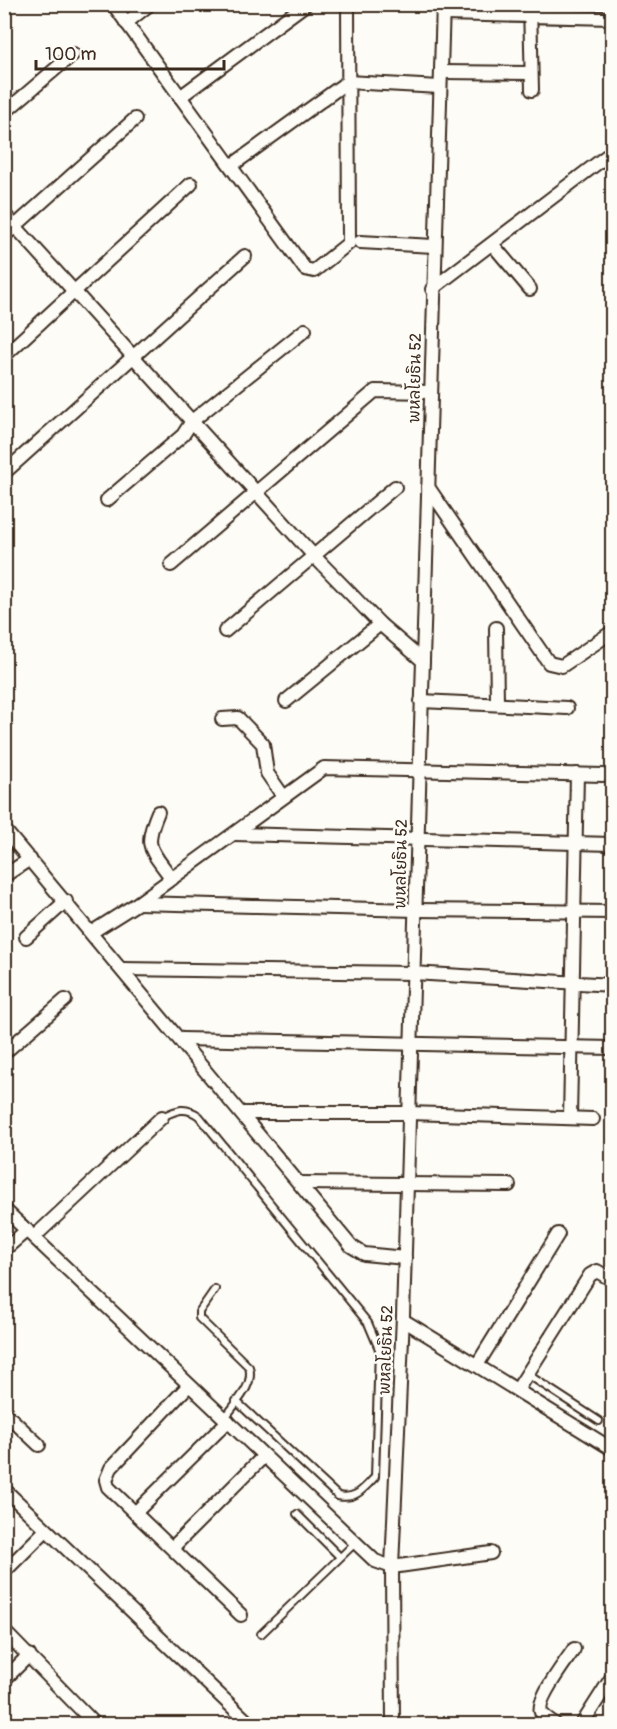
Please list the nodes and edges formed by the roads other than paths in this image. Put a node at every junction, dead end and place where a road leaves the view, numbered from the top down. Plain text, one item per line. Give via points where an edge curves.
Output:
1 (113, 4) edge
2 (150, 4) edge
3 (306, 4) edge
4 (348, 4) edge
5 (443, 9) edge
6 (530, 10) edge
7 (612, 18) edge
8 (126, 22) junction
9 (74, 54) dead end
10 (441, 72) junction
11 (531, 73) junction
12 (347, 82) junction
13 (440, 87) junction
14 (532, 90) dead end
15 (180, 97) junction
16 (4, 113) edge
17 (135, 119) dead end
18 (612, 152) edge
19 (231, 166) junction
20 (191, 184) dead end
21 (4, 214) edge
22 (15, 226) junction
23 (4, 236) edge
24 (360, 242) dead end
25 (493, 245) junction
26 (434, 246) junction
27 (245, 256) dead end
28 (530, 289) dead end
29 (432, 290) junction
30 (75, 292) junction
31 (304, 330) dead end
32 (132, 355) junction
33 (4, 356) edge
34 (431, 392) junction
35 (192, 421) junction
36 (4, 473) edge
37 (395, 487) dead end
38 (428, 488) junction
39 (256, 492) junction
40 (107, 500) dead end
41 (314, 556) junction
42 (171, 565) dead end
43 (380, 624) junction
44 (496, 628) dead end
45 (225, 631) dead end
46 (612, 632) edge
47 (423, 661) junction
48 (286, 701) dead end
49 (422, 701) junction
50 (497, 703) junction
51 (567, 708) dead end
52 (222, 719) dead end
53 (419, 772) junction
54 (577, 774) junction
55 (603, 775) dead end
56 (283, 796) junction
57 (158, 812) dead end
58 (4, 829) edge
59 (235, 834) junction
60 (417, 841) junction
61 (574, 843) junction
62 (612, 844) edge
63 (30, 859) junction
64 (4, 876) edge
65 (172, 879) junction
66 (66, 901) junction
67 (138, 903) junction
68 (416, 910) junction
69 (574, 912) junction
70 (612, 912) edge
71 (92, 932) junction
72 (26, 937) dead end
73 (122, 969) junction
74 (413, 974) junction
75 (573, 984) junction
76 (612, 985) edge
77 (64, 1000) dead end
78 (182, 1040) junction
79 (411, 1044) junction
80 (571, 1047) junction
81 (612, 1048) edge
82 (4, 1053) edge
83 (243, 1113) junction
84 (409, 1113) junction
85 (162, 1117) joint
86 (570, 1118) junction
87 (593, 1119) dead end
88 (300, 1183) junction
89 (407, 1184) junction
90 (509, 1185) dead end
91 (4, 1209) edge
92 (30, 1233) junction
93 (558, 1234) dead end
94 (4, 1250) edge
95 (405, 1258) junction
96 (612, 1280) edge
97 (215, 1289) dead end
98 (403, 1320) junction
99 (477, 1365) junction
100 (527, 1374) junction
101 (189, 1385) junction
102 (517, 1390) junction
103 (236, 1401) junction
104 (4, 1412) edge
105 (226, 1420) junction
106 (599, 1421) dead end
107 (39, 1445) dead end
108 (612, 1449) edge
109 (264, 1456) junction
110 (4, 1489) edge
111 (135, 1513) junction
112 (297, 1514) dead end
113 (46, 1530) junction
114 (354, 1544) junction
115 (172, 1548) junction
116 (490, 1552) dead end
117 (340, 1557) junction
118 (392, 1567) junction
119 (4, 1572) edge
120 (241, 1615) dead end
121 (4, 1631) edge
122 (261, 1634) dead end
123 (574, 1649) dead end
124 (28, 1655) junction
125 (612, 1677) edge
126 (4, 1680) edge
127 (95, 1725) edge
128 (250, 1725) edge
129 (393, 1725) edge
130 (555, 1725) edge
131 (582, 1725) edge

1 - 8 street
2 - 8 street
3 - 15 street
4 - 12 street
5 - 6 street
5 - 10 street, พหลโยธิน 52
6 - 7 street
6 - 11 street
8 - 15 street
9 - 16 street
10 - 11 street
10 - 13 street, พหลโยธิน 52
11 - 14 street
12 - 13 street
12 - 19 street
12 - 19 street via 349,243 314,272 305,269
13 - 26 street, พหลโยธิน 52
15 - 19 street
17 - 22 street
18 - 25 street
20 - 30 street
21 - 22 street
22 - 23 street
22 - 30 street
24 - 26 street
25 - 28 street
25 - 29 street
26 - 29 street, พหลโยธิน 52
27 - 32 street
29 - 34 street, พหลโยธิน 52
30 - 32 street
30 - 33 street
31 - 35 street
32 - 35 street
32 - 36 street via 112,378
34 - 38 street, พหลโยธิน 52
34 - 39 street via 375,391
35 - 39 street
35 - 40 street via 183,435
37 - 41 street
38 - 46 street via 549,663 562,666
38 - 47 street, พหลโยธิน 52
39 - 41 street
39 - 42 street
41 - 43 street
41 - 45 street
43 - 47 street
43 - 48 street
44 - 50 street
47 - 49 street, พหลโยธิน 52
49 - 50 street
49 - 53 street, พหลโยธิน 52
50 - 51 street
52 - 56 street via 238,718 257,737 267,773
53 - 54 street
53 - 56 street via 324,768
53 - 60 street, พหลโยธิน 52
54 - 55 street
54 - 61 street
56 - 59 street
57 - 65 street via 148,842
58 - 63 street
59 - 60 street
59 - 65 street
60 - 61 street
60 - 68 street, พหลโยธิน 52
61 - 62 street
61 - 69 street
63 - 64 street
63 - 66 street
65 - 67 street
66 - 71 street
66 - 72 street
67 - 68 street
67 - 71 street
68 - 69 street
68 - 74 street, พหลโยธิน 52
69 - 70 street
69 - 75 street
71 - 73 street
73 - 74 street
73 - 78 street
74 - 75 street
74 - 79 street, พหลโยธิน 52
75 - 76 street
75 - 80 street
77 - 82 street
78 - 79 street
78 - 83 street
79 - 80 street
79 - 84 street, พหลโยธิน 52
80 - 81 street
80 - 86 street
83 - 84 street
83 - 88 street
84 - 86 street
84 - 89 street, พหลโยธิน 52
85 - 92 street
85 - 103 lane via 179,1109 190,1109 199,1116 368,1323 379,1349 375,1477 357,1495 349,1499 338,1496
86 - 87 street
88 - 89 street
88 - 95 street via 357,1251
89 - 90 street
89 - 95 street, พหลโยธิน 52
91 - 92 street
92 - 94 street
92 - 101 street
93 - 99 street
95 - 98 street, พหลโยธิน 52
96 - 100 street via 597,1271 590,1275
97 - 103 lane via 199,1318 249,1367 250,1382
98 - 99 street
98 - 118 street, พหลโยธิน 52
99 - 102 street
100 - 102 street
100 - 106 lane
101 - 105 street
101 - 111 street via 111,1468 106,1480 108,1487
102 - 108 street
103 - 105 lane
104 - 107 street
105 - 109 street
105 - 111 street
109 - 114 street
109 - 115 street
110 - 113 street
111 - 115 street
112 - 117 lane
113 - 119 street
113 - 128 street
114 - 117 lane
114 - 118 street via 375,1561
115 - 120 street
116 - 118 street
117 - 122 lane
118 - 129 street, พหลโยธิน 52
121 - 124 street
123 - 130 street via 540,1705 542,1713
124 - 126 street
124 - 127 street
125 - 131 street

